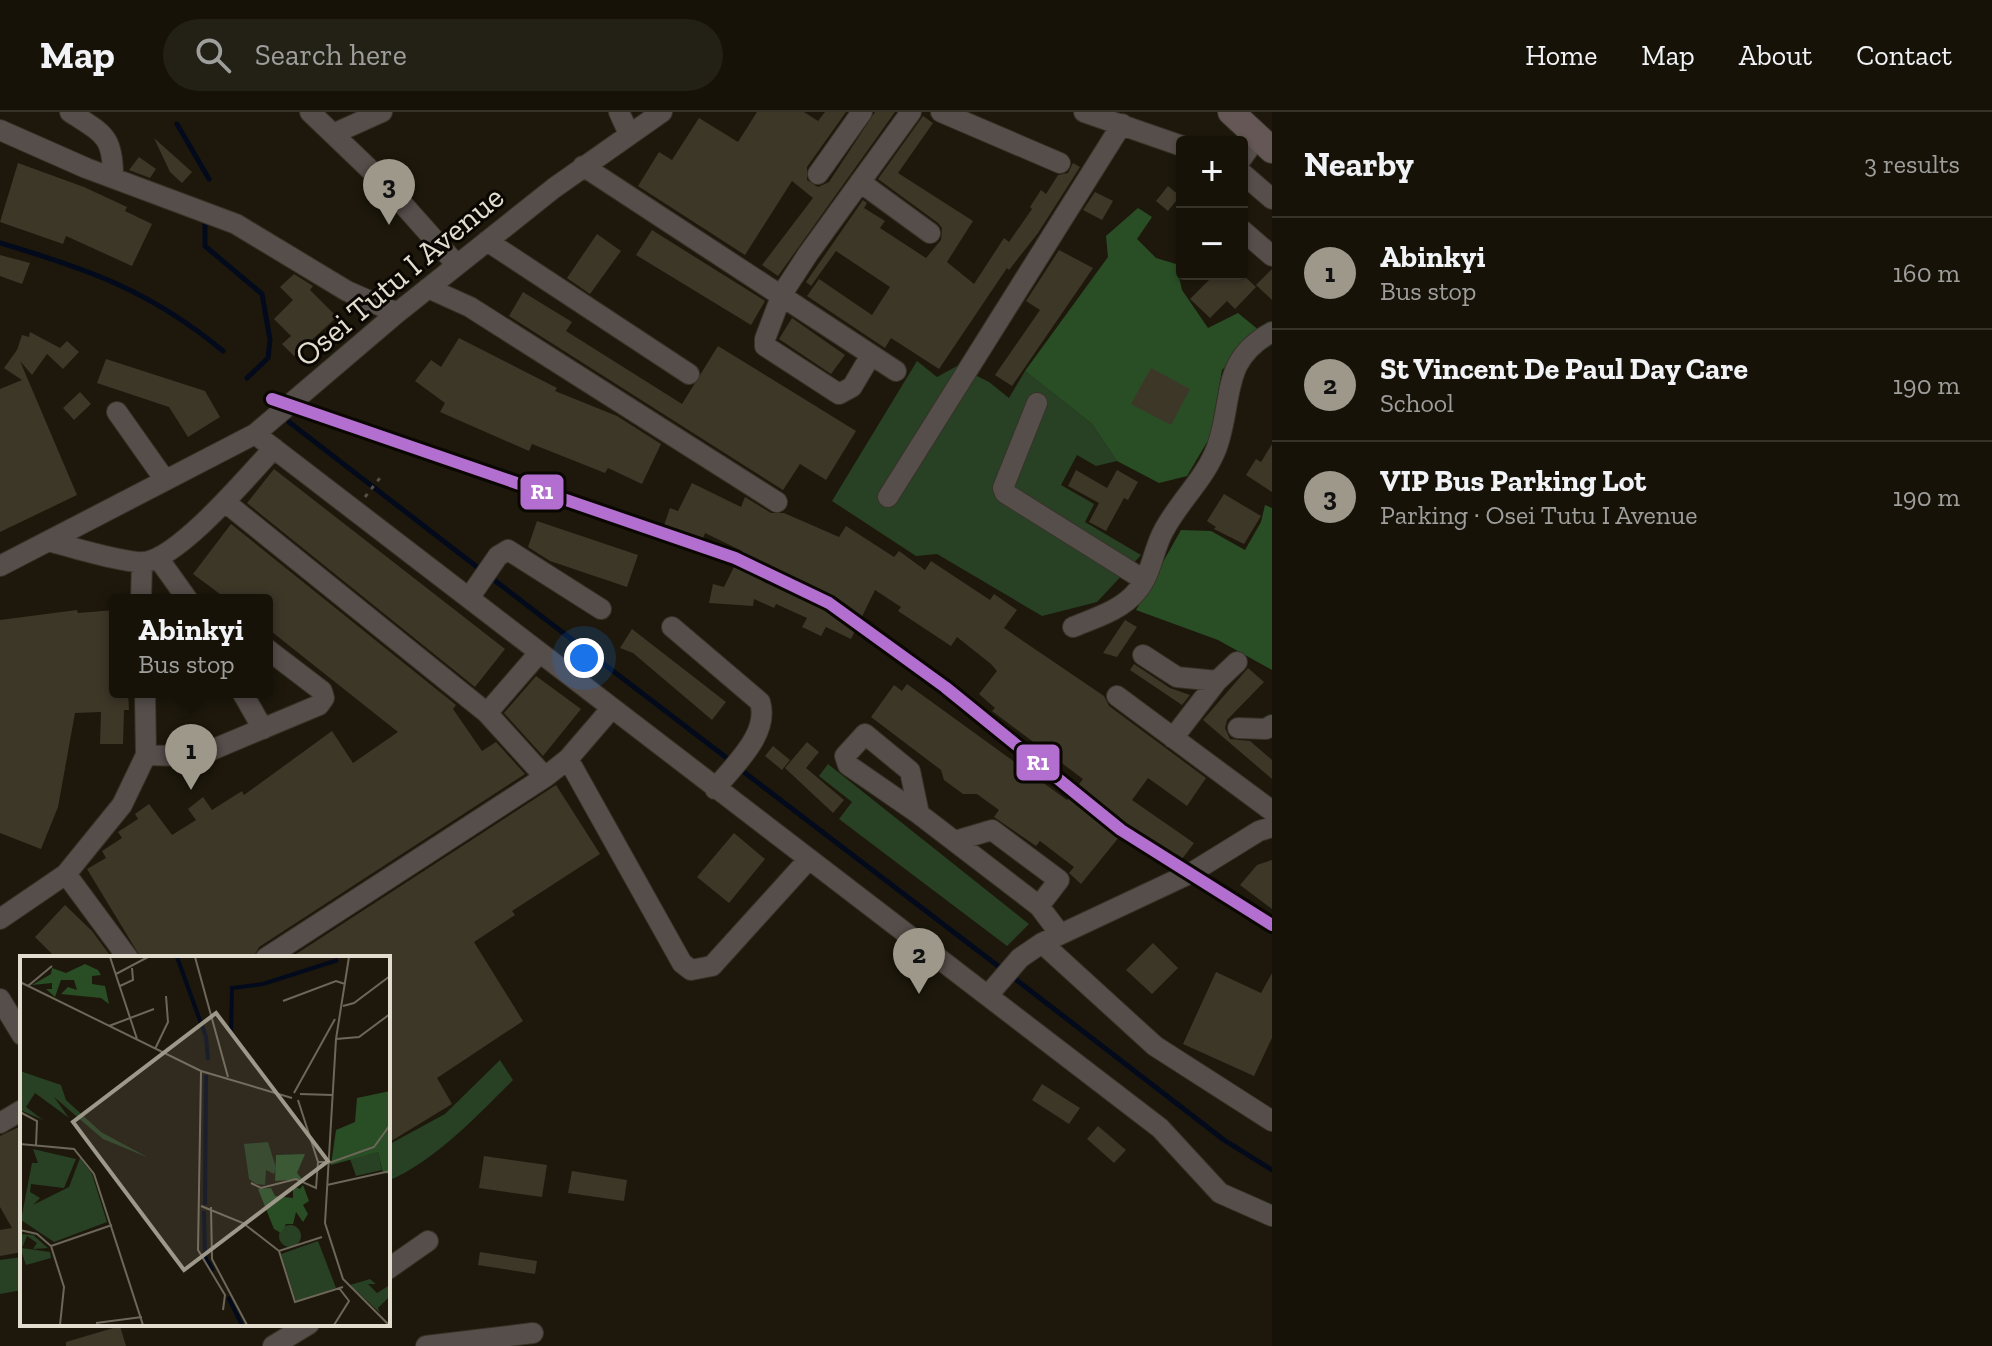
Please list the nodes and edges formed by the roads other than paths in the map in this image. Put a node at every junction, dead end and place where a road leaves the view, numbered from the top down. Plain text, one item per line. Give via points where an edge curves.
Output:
1 (70, 112) edge
2 (310, 112) edge
3 (382, 112) edge
4 (619, 112) edge
5 (662, 112) edge
6 (862, 112) edge
7 (911, 112) edge
8 (941, 112) edge
9 (1084, 112) edge
10 (1231, 112) edge
11 (1122, 124) junction
12 (0, 130) edge
13 (333, 134) junction
14 (629, 134) junction
15 (1176, 144) edge
16 (1257, 148) edge
17 (1060, 163) dead end
18 (583, 166) junction
19 (818, 174) dead end
20 (113, 177) junction
21 (1248, 178) edge
22 (860, 182) junction
23 (1272, 199) edge
24 (930, 233) dead end
25 (1248, 235) edge
26 (487, 241) junction
27 (1272, 256) edge
28 (457, 265) junction
29 (428, 288) junction
30 (782, 294) junction
31 (397, 313) junction
32 (1272, 332) edge
33 (871, 355) junction
34 (896, 371) dead end
35 (689, 374) dead end
36 (1037, 403) dead end
37 (117, 412) dead end
38 (255, 434) junction
39 (274, 448) junction
40 (165, 480) junction
41 (888, 497) dead end
42 (225, 502) junction
43 (777, 502) dead end
44 (48, 541) junction
45 (150, 560) junction
46 (0, 566) edge
47 (176, 578) junction
48 (1144, 580) junction
49 (142, 594) edge
50 (185, 594) edge
51 (196, 594) edge
52 (469, 598) junction
53 (601, 609) dead end
54 (672, 627) dead end
55 (1073, 627) dead end
56 (539, 653) junction
57 (273, 654) edge
58 (1143, 655) dead end
59 (1237, 662) dead end
60 (1217, 681) junction
61 (1117, 696) dead end
62 (145, 698) edge
63 (245, 698) edge
64 (611, 709) junction
65 (487, 713) junction
66 (1272, 725) edge
67 (1238, 728) dead end
68 (263, 729) junction
69 (1173, 738) junction
70 (146, 755) junction
71 (568, 759) junction
72 (545, 777) junction
73 (715, 789) junction
74 (1272, 811) edge
75 (919, 814) dead end
76 (1272, 827) edge
77 (955, 841) junction
78 (808, 860) junction
79 (66, 874) junction
80 (1039, 906) junction
81 (0, 919) edge
82 (1051, 938) junction
83 (127, 956) edge
84 (269, 956) edge
85 (994, 988) junction
86 (0, 999) edge
87 (20, 1032) edge
88 (20, 1111) edge
89 (1272, 1121) edge
90 (0, 1123) edge
91 (1272, 1216) edge
92 (428, 1241) dead end
93 (390, 1268) edge
94 (306, 1326) edge
95 (533, 1333) dead end
96 (273, 1346) edge
97 (426, 1346) edge

1 - 20 street via 106,136 113,147
2 - 13 street
3 - 13 street
4 - 14 street
5 - 14 street, Osei Tutu I Avenue
6 - 19 street
7 - 22 street
8 - 17 street
9 - 11 street
10 - 16 main road
11 - 15 street
11 - 41 street
12 - 20 street
13 - 28 street
14 - 18 street, Osei Tutu I Avenue
18 - 26 street, Osei Tutu I Avenue
18 - 30 street
20 - 31 street via 236,224 347,291
21 - 23 street
22 - 24 street
22 - 30 street
25 - 27 street
26 - 28 street, Osei Tutu I Avenue
26 - 35 street
28 - 29 street, Osei Tutu I Avenue
29 - 31 street, Osei Tutu I Avenue
29 - 43 street via 470,307
30 - 33 street
30 - 33 street via 765,346 839,394 852,387
31 - 38 street, Osei Tutu I Avenue
32 - 48 street via 1237,361 1216,449 1203,477 1162,532
33 - 34 street
36 - 48 street via 1005,493
37 - 40 street
38 - 39 street
38 - 40 street, Osei Tutu I Avenue
39 - 42 street
39 - 52 street
40 - 44 street, Osei Tutu I Avenue
42 - 45 street
42 - 65 street
44 - 45 street
44 - 46 street, Osei Tutu I Avenue
45 - 47 street
45 - 49 street
47 - 50 street
47 - 51 street
48 - 55 street via 1125,603
52 - 53 street via 508,550
52 - 56 street
54 - 73 street via 760,702 764,715 761,729
56 - 64 street
56 - 65 street
57 - 68 street via 324,698
58 - 60 street via 1177,677
59 - 60 street
60 - 69 street
61 - 69 street
62 - 70 street
63 - 68 street
64 - 71 street
64 - 73 street
65 - 72 street
66 - 67 street
68 - 70 street via 195,755
69 - 74 street
70 - 79 street via 122,805
71 - 72 street
71 - 78 street via 682,963 691,970 712,966
72 - 84 street
73 - 78 street
75 - 77 street
76 - 82 street via 1191,873
77 - 80 street
77 - 80 street via 992,830 1059,880
78 - 85 street
79 - 81 street
79 - 83 street
80 - 82 street
82 - 85 street via 1020,958
82 - 89 street via 1155,1046
85 - 91 street via 1160,1128 1220,1193
86 - 87 street
88 - 90 street
92 - 93 street
94 - 96 street
95 - 97 street

